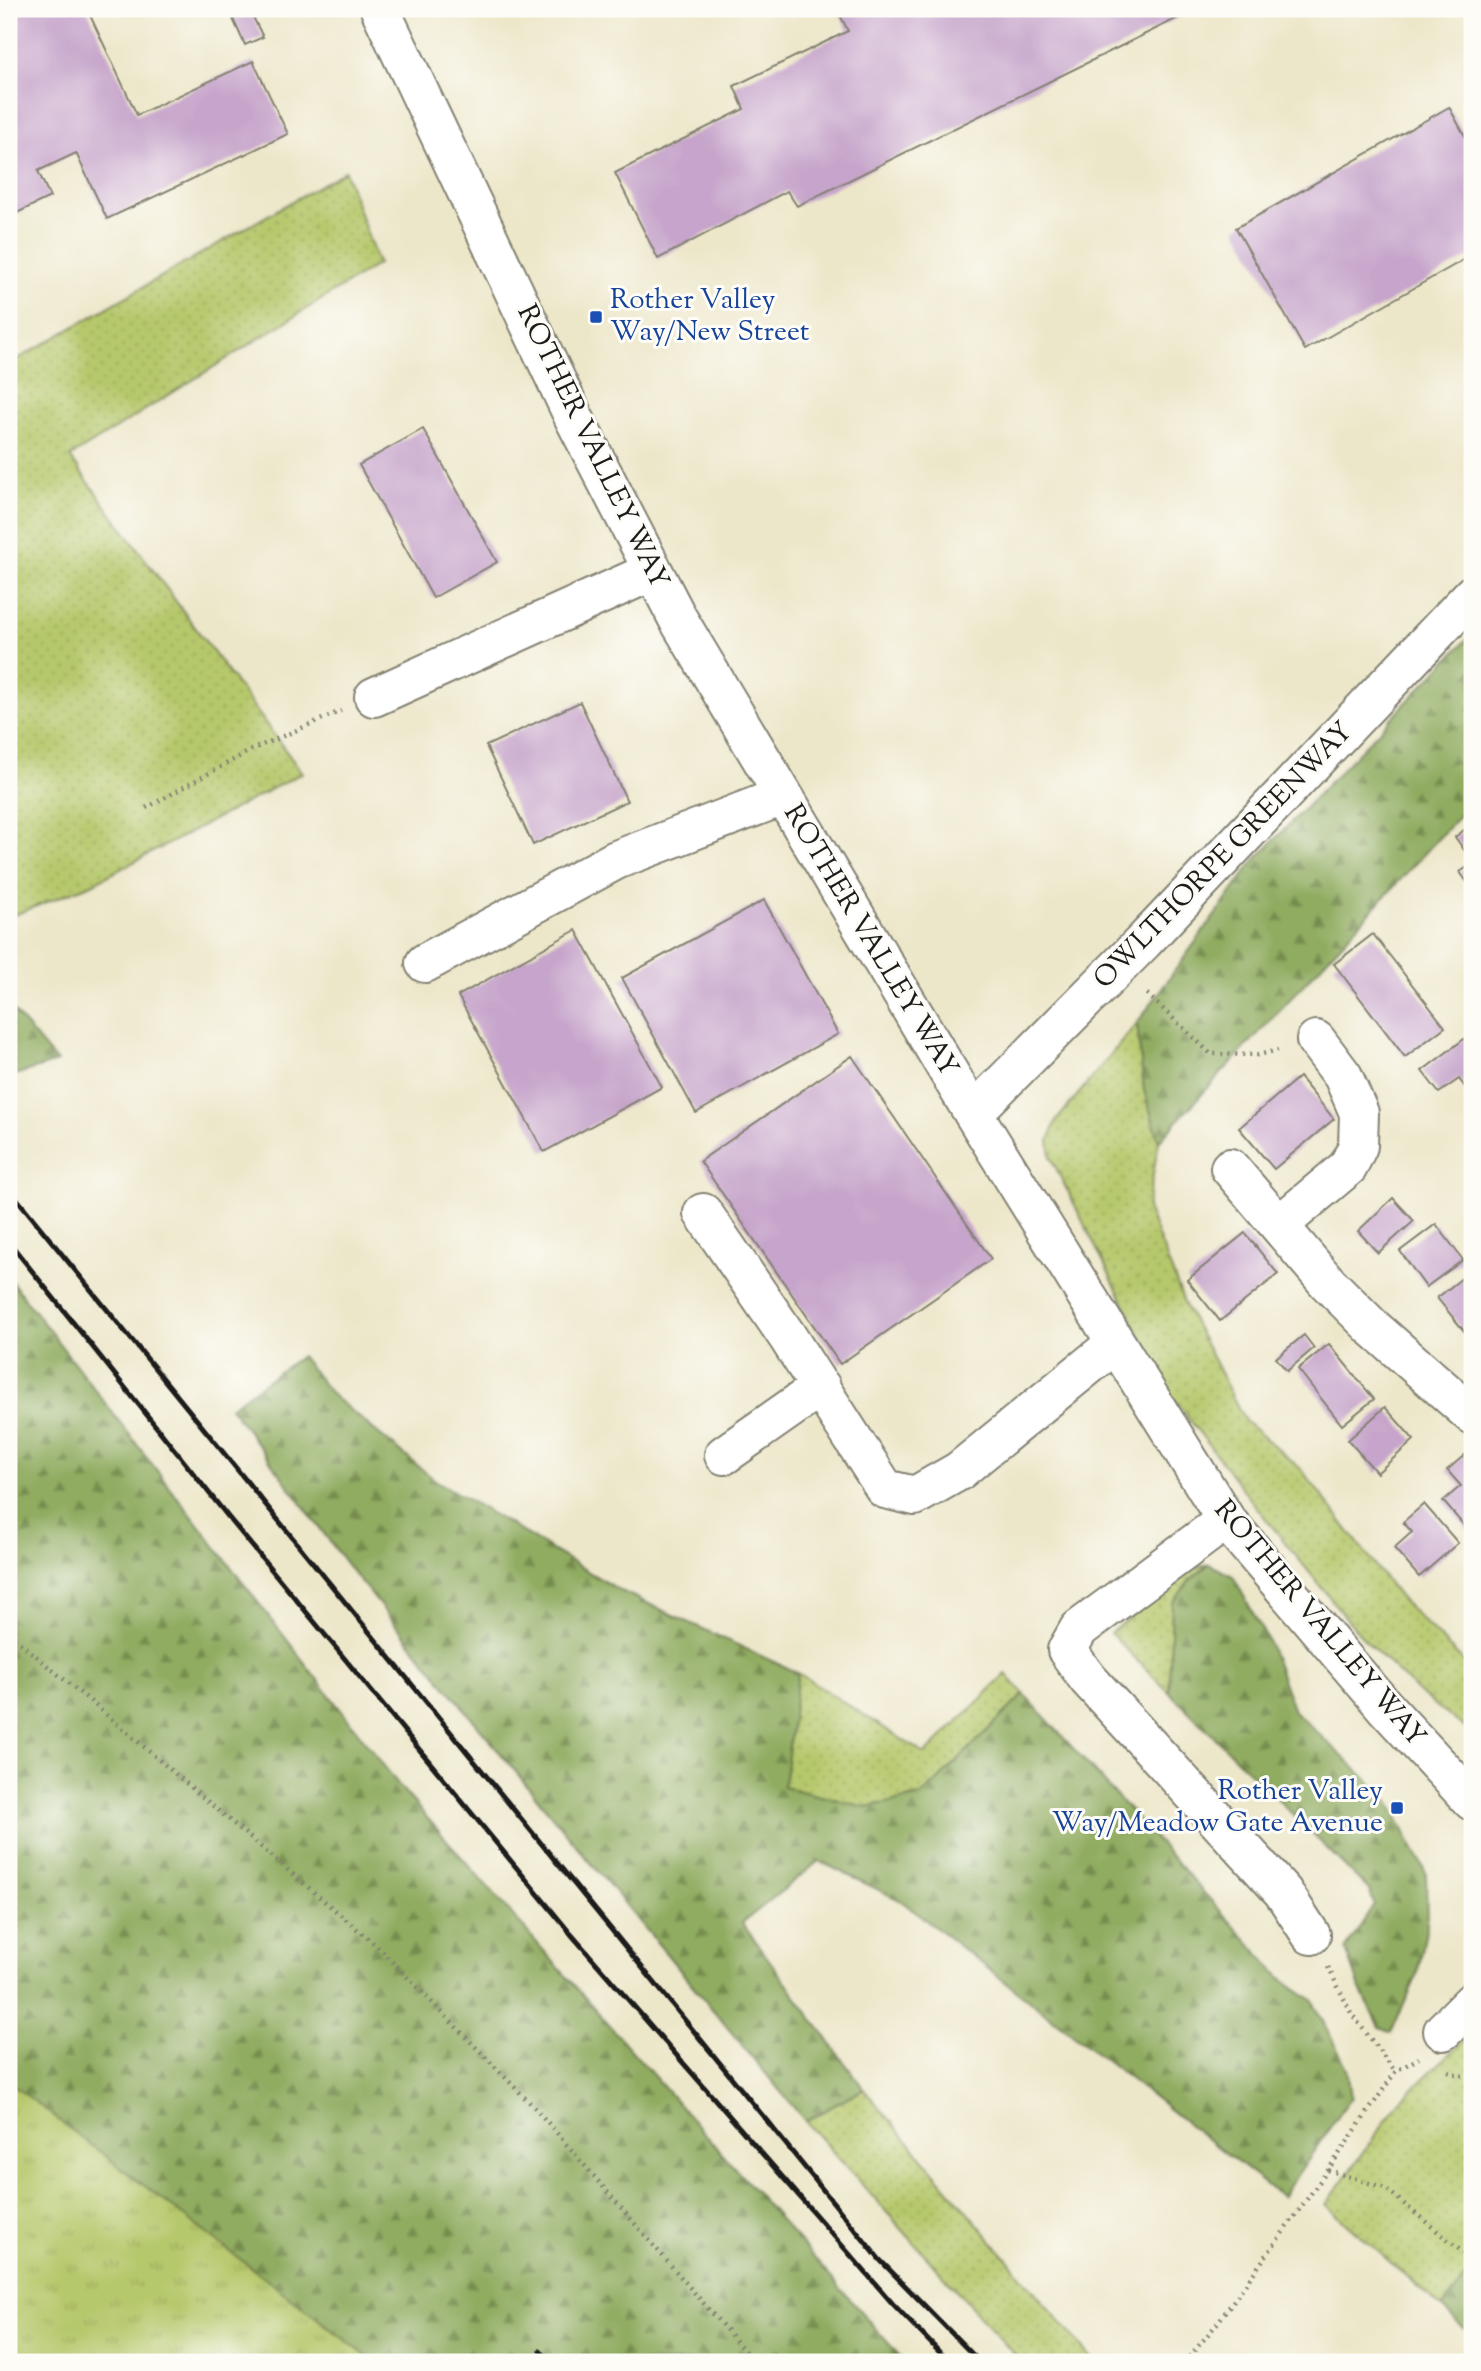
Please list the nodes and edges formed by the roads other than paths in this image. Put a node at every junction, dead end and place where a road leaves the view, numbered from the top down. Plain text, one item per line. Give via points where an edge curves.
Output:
1 (380, 9) edge
2 (653, 571) junction
3 (1472, 595) edge
4 (374, 697) road end
5 (783, 796) junction
6 (425, 963) dead end
7 (1316, 1040) road end
8 (973, 1113) junction
9 (1230, 1168) dead end
10 (703, 1213) dead end
11 (1279, 1225) junction
12 (1116, 1343) junction
13 (821, 1387) junction
14 (1472, 1415) edge
15 (724, 1455) dead end
16 (1226, 1520) junction
17 (1472, 1801) edge
18 (1311, 1935) road end
19 (1472, 2002) edge
20 (1443, 2031) road end

1 - 2 street, ROTHER VALLEY WAY via 575,420
2 - 4 street
2 - 5 street, ROTHER VALLEY WAY
3 - 8 street, OWLTHORPE GREENWAY
5 - 6 street via 616,860
5 - 8 street, ROTHER VALLEY WAY
7 - 11 street via 1343,1076 1359,1113 1358,1146 1348,1167
8 - 12 street, ROTHER VALLEY WAY
9 - 11 street
10 - 13 street
11 - 14 street via 1371,1326
12 - 13 street via 959,1471 915,1496 885,1489
12 - 16 street, ROTHER VALLEY WAY
13 - 15 street
16 - 17 street, ROTHER VALLEY WAY via 1385,1707
16 - 18 street via 1079,1629 1067,1650 1088,1679 1283,1892
19 - 20 street

